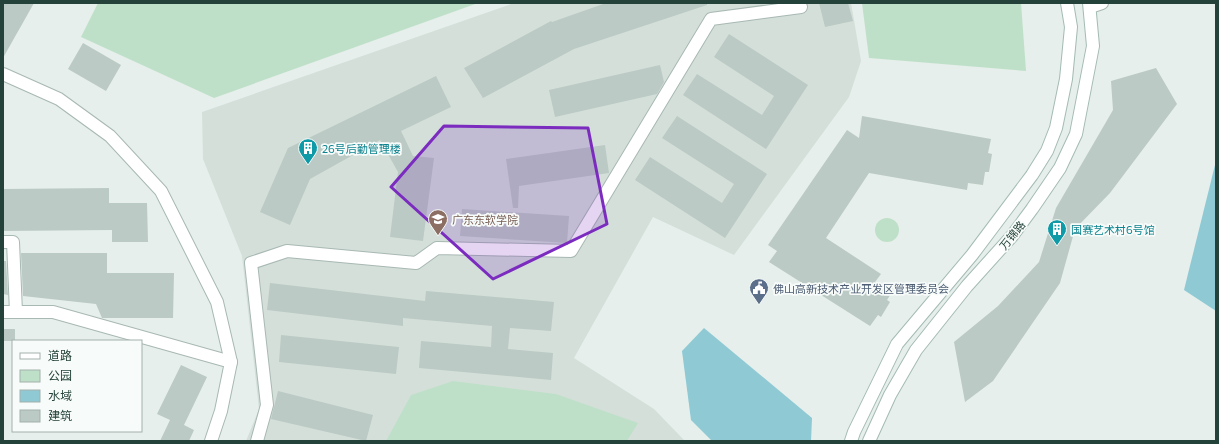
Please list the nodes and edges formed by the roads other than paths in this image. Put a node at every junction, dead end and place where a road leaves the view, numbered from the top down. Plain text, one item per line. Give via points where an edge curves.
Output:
1 (1067, 3) edge
2 (1102, 3) edge
3 (1089, 5) edge
4 (801, 7) dead end
5 (3, 74) edge
6 (3, 242) edge
7 (3, 312) edge
8 (16, 312) junction
9 (231, 362) junction
10 (211, 441) edge
11 (257, 441) edge
12 (851, 441) edge
13 (869, 441) edge

1 - 12 street, 万锦路 via 1071,27 1066,79 1056,128 1047,152 972,255 897,344
2 - 3 street
3 - 13 street, 万锦路 via 1093,46 1076,134 1060,168 1012,236 967,286 916,350 890,395
4 - 11 street via 711,19 571,251 437,248 416,263 287,251 251,263 267,405
5 - 9 street via 59,99 110,136 161,191 217,302
6 - 8 street via 13,242
7 - 8 street
8 - 9 street via 53,312
9 - 10 street via 221,411

